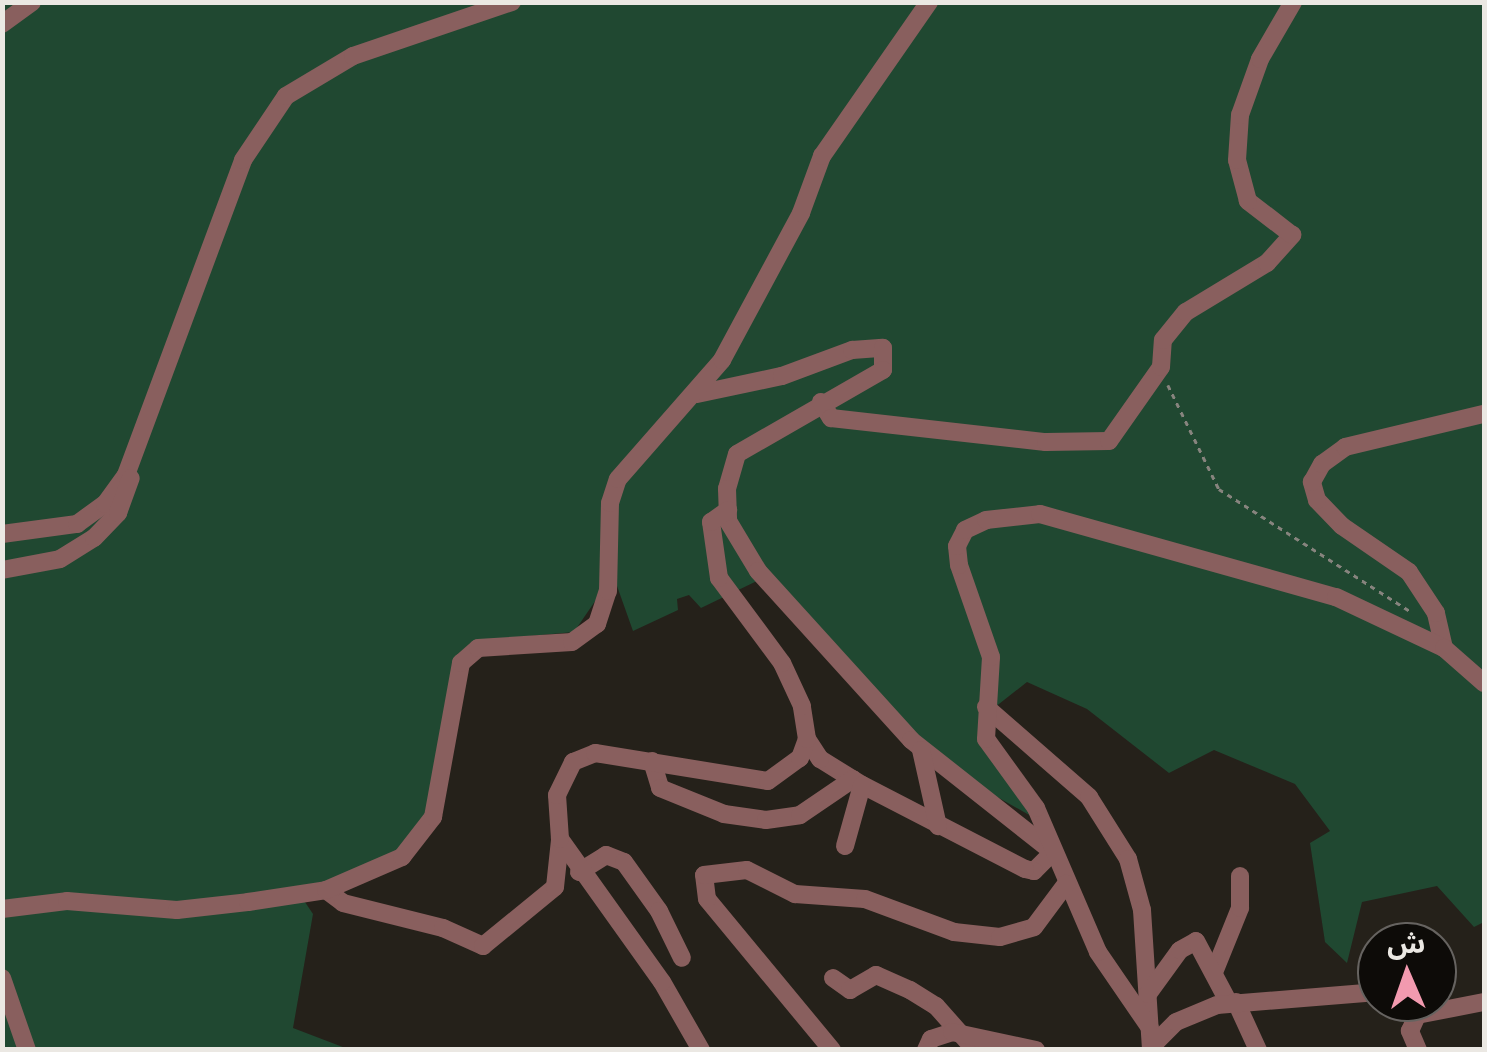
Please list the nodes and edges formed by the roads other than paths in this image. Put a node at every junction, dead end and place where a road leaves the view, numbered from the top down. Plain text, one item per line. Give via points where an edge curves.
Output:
1 (32, 2) edge
2 (512, 2) edge
3 (929, 2) edge
4 (1293, 2) edge
5 (2, 24) edge
6 (697, 394) junction
7 (820, 402) junction
8 (1484, 414) edge
9 (138, 454) junction
10 (728, 510) junction
11 (2, 534) edge
12 (2, 570) edge
13 (1444, 648) junction
14 (1484, 683) edge
15 (986, 708) junction
16 (806, 739) junction
17 (921, 750) junction
18 (652, 761) junction
19 (858, 782) junction
20 (938, 826) junction
21 (560, 839) junction
22 (845, 846) dead end
23 (1053, 852) junction
24 (579, 872) junction
25 (1240, 876) dead end
26 (1066, 884) junction
27 (326, 890) junction
28 (2, 909) edge
29 (682, 958) dead end
30 (1215, 970) junction
31 (2, 978) edge
32 (833, 978) dead end
33 (1357, 993) edge
34 (1148, 994) junction
35 (1233, 1002) junction
36 (1484, 1002) edge
37 (1457, 1004) edge
38 (1414, 1022) edge
39 (960, 1032) junction
40 (1150, 1042) edge
41 (27, 1050) edge
42 (701, 1050) edge
43 (832, 1050) edge
44 (926, 1050) edge
45 (975, 1050) edge
46 (1036, 1050) edge
47 (1258, 1050) edge
48 (1418, 1050) edge

1 - 5 street
2 - 9 street via 334,64 286,96 266,119 242,160
3 - 6 street via 822,156 802,213
4 - 7 street via 1260,58 1240,114 1237,160 1248,201 1292,235 1267,263 1186,312 1163,340 1161,367 1110,440 1046,442 831,418
6 - 7 street via 782,376 852,350 883,348 883,370
6 - 27 street via 612,491 608,591 597,624 572,642 478,648 461,663 430,827 383,871
7 - 10 street via 737,454
8 - 13 street via 1345,447 1322,464 1312,482 1317,500 1342,526 1409,572 1436,614
9 - 11 street via 115,492 85,520
9 - 12 street via 126,500 108,526 60,559
10 - 16 street via 712,522 720,578 782,662 802,706
10 - 17 street via 758,572
13 - 14 street
13 - 15 street via 1387,617 1066,519 986,520 966,530 958,546 990,657
15 - 23 street via 986,739 1036,808
15 - 34 street via 1089,797 1114,832 1139,893
16 - 18 street via 794,767 768,781
16 - 19 street via 820,760
17 - 20 street
17 - 23 street
18 - 19 street via 660,788 724,814 766,820 800,815
18 - 21 street via 595,753 573,762 557,794
19 - 20 street
19 - 22 street
20 - 23 street via 1034,871
21 - 24 street
21 - 27 street via 555,888 483,946 443,928 342,903
23 - 26 street
24 - 29 street via 600,857 619,858 663,917
24 - 42 street via 662,982
25 - 30 street via 1240,908
26 - 40 street
26 - 43 street via 1034,928 1000,938 954,932 864,898 795,894 747,870 704,875 707,899
27 - 28 street via 177,910 67,901
30 - 34 street via 1200,942 1190,943
30 - 35 street
31 - 41 street
32 - 39 street via 850,990 880,976 928,1000
33 - 35 street
34 - 40 street
35 - 40 street via 1176,1022
35 - 47 street
36 - 37 street
38 - 48 street
39 - 44 street via 938,1035
39 - 45 street
39 - 46 street

